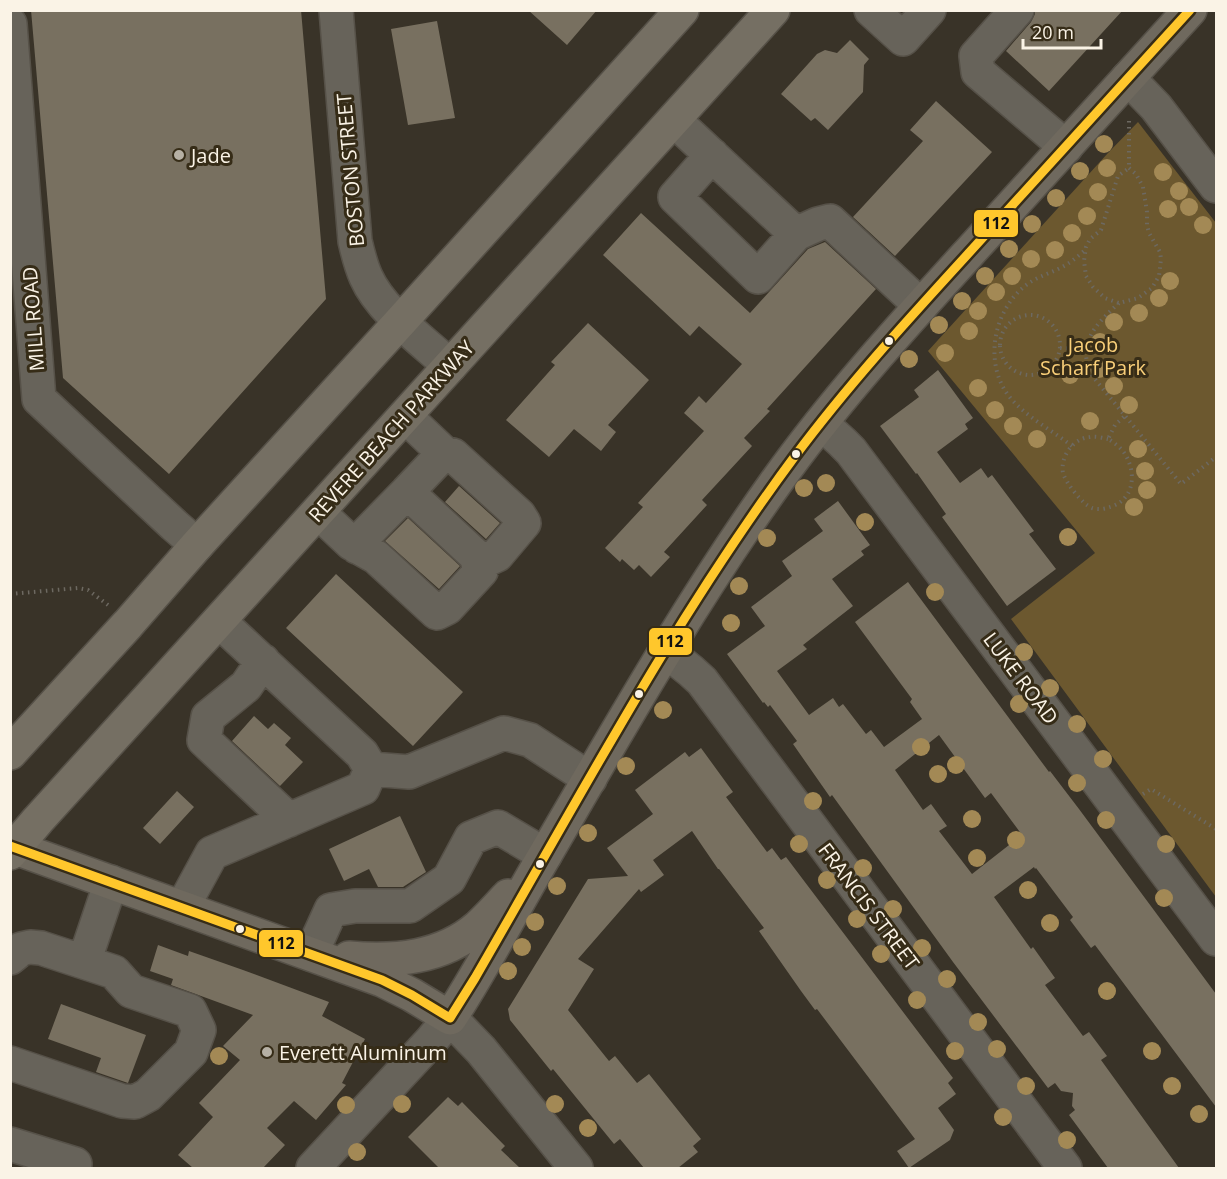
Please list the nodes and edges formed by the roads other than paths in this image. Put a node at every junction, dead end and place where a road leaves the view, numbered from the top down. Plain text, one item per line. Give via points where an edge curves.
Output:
1 (336, 10) edge
2 (682, 10) edge
3 (773, 10) edge
4 (871, 10) edge
5 (929, 10) edge
6 (1017, 10) edge
7 (1190, 10) edge
8 (10, 24) edge
9 (1128, 78) junction
10 (674, 120) junction
11 (1066, 147) junction
12 (712, 156) junction
13 (1216, 186) edge
14 (796, 234) junction
15 (921, 306) junction
16 (401, 321) junction
17 (450, 366) junction
18 (405, 416) junction
19 (821, 423) junction
20 (444, 453) junction
21 (407, 492) junction
22 (318, 512) junction
23 (197, 544) junction
24 (357, 547) junction
25 (478, 564) junction
26 (219, 621) junction
27 (666, 651) junction
28 (262, 661) junction
29 (10, 753) edge
30 (371, 769) junction
31 (590, 779) junction
32 (289, 820) junction
33 (12, 849) edge
34 (545, 855) junction
35 (111, 882) junction
36 (182, 908) junction
37 (1216, 939) edge
38 (311, 954) junction
39 (10, 958) edge
40 (84, 962) junction
41 (450, 1018) junction
42 (10, 1063) edge
43 (10, 1144) edge
44 (75, 1164) dead end
45 (313, 1168) edge
46 (576, 1168) edge
47 (1065, 1168) edge

1 - 16 street, BOSTON STREET via 357,248 373,290
2 - 16 highway
3 - 10 highway, REVERE BEACH PARKWAY
4 - 5 street via 903,39
6 - 11 street via 976,56 978,72
7 - 9 main road
8 - 23 street, MILL ROAD via 39,399
9 - 11 main road
9 - 13 street via 1156,107
10 - 12 street
10 - 17 highway, REVERE BEACH PARKWAY
11 - 15 main road
12 - 14 street
12 - 14 street via 675,197 758,277
14 - 15 street via 830,221
15 - 19 main road
16 - 17 street, BOSTON STREET
16 - 23 highway
17 - 18 highway, REVERE BEACH PARKWAY
18 - 20 street
18 - 22 highway, REVERE BEACH PARKWAY
19 - 27 main road via 731,547
19 - 37 street, LUKE ROAD via 851,451
20 - 21 street
20 - 25 street via 453,455 519,514 524,523 497,555
21 - 24 street
21 - 25 street via 476,556
22 - 24 street
22 - 26 highway, REVERE BEACH PARKWAY
23 - 29 highway
24 - 25 street via 376,556 436,613 447,608 481,571
26 - 28 street
26 - 33 highway, REVERE BEACH PARKWAY
27 - 31 main road
27 - 47 street, FRANCIS STREET via 702,681
28 - 30 street via 362,754
28 - 32 street via 246,686 208,717 204,740
30 - 31 street via 409,772 504,733 530,740
30 - 32 street via 363,788
31 - 34 main road
32 - 36 street via 212,853
33 - 35 main road
34 - 38 main road via 478,927 441,949 395,960
34 - 38 street via 498,827 471,838 449,879 410,906 331,910
34 - 41 main road
35 - 36 main road
35 - 40 street
36 - 38 main road
38 - 41 main road via 398,987
39 - 40 street via 21,949 35,947
40 - 42 street via 114,972 131,991 190,1011 199,1030 191,1052 148,1095 135,1102
41 - 45 street
41 - 46 street via 481,1050
43 - 44 street

